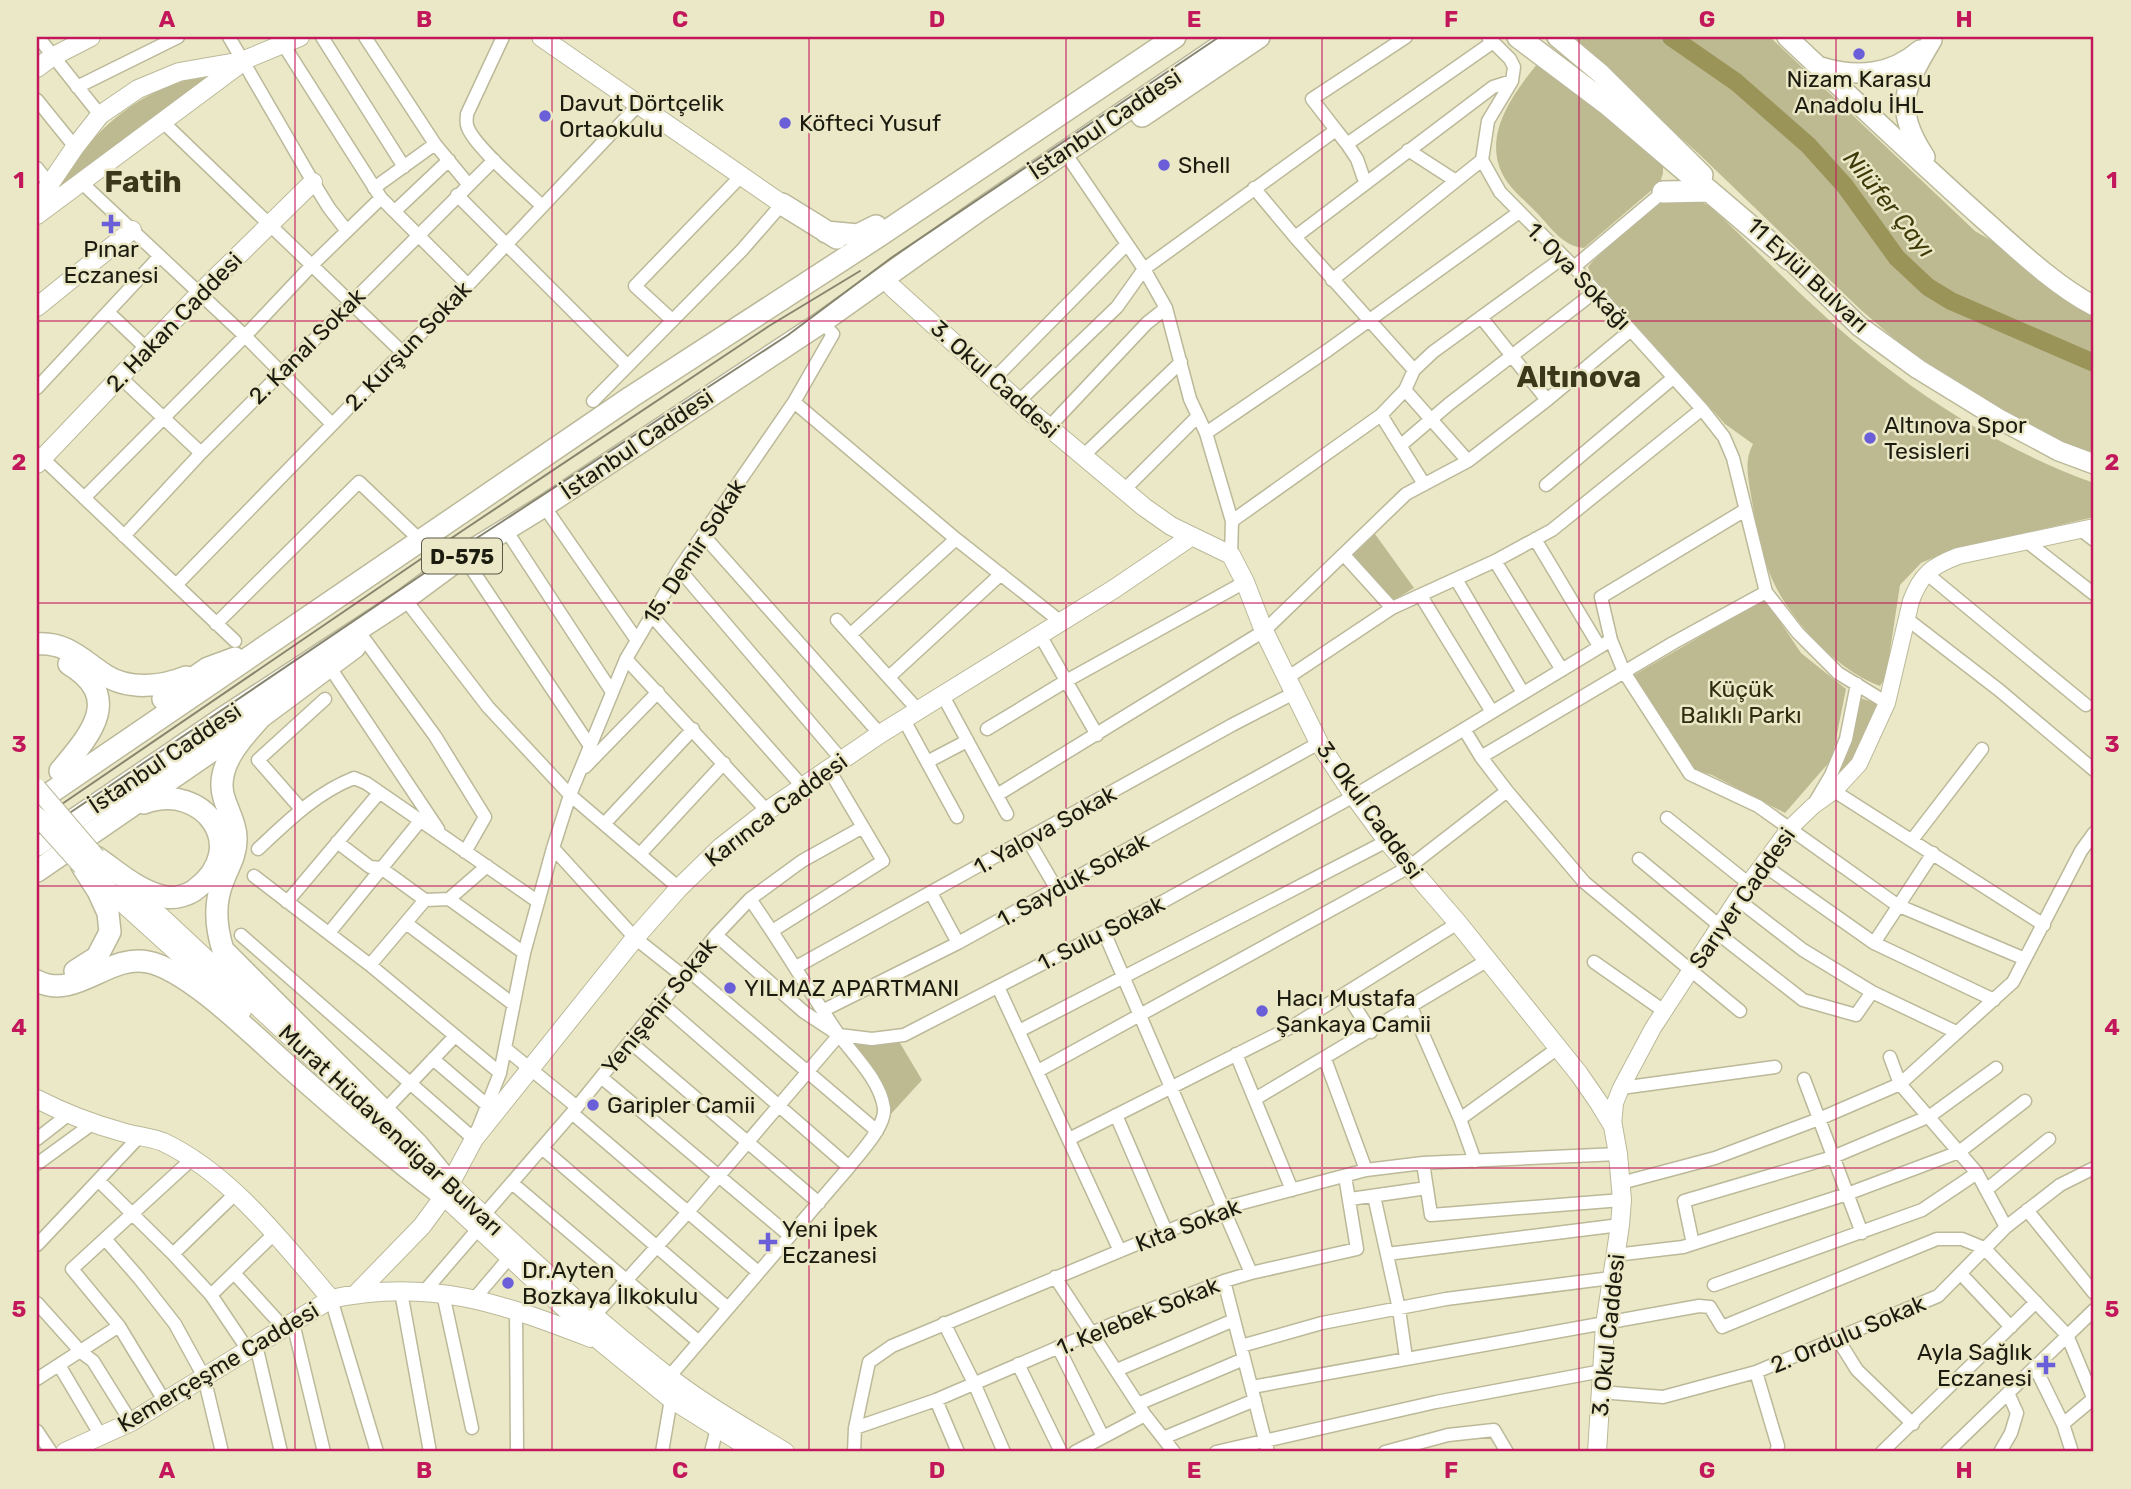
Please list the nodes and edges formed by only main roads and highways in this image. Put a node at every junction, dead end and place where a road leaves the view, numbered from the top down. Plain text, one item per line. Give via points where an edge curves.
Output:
1 (92, 37) edge
2 (300, 37) edge
3 (541, 37) edge
4 (1156, 37) edge
5 (1175, 37) edge
6 (1234, 37) edge
7 (1259, 37) edge
8 (1518, 37) edge
9 (1557, 37) edge
10 (1787, 37) edge
11 (1933, 38) edge
12 (242, 61) junction
13 (1818, 66) junction
14 (37, 68) edge
15 (1673, 160) junction
16 (1941, 181) junction
17 (313, 182) road end
18 (1707, 191) junction
19 (37, 203) edge
20 (782, 204) junction
21 (37, 215) edge
22 (132, 230) road end
23 (827, 232) junction
24 (873, 239) junction
25 (1789, 259) junction
26 (822, 272) junction
27 (889, 279) junction
28 (2094, 306) edge
29 (37, 307) edge
30 (39, 458) edge
31 (2094, 466) edge
32 (1192, 536) junction
33 (405, 598) junction
34 (37, 644) edge
35 (263, 648) junction
36 (37, 659) edge
37 (208, 668) junction
38 (261, 717) junction
39 (60, 771) junction
40 (37, 787) edge
41 (41, 810) edge
42 (126, 810) junction
43 (37, 845) edge
44 (89, 861) junction
45 (39, 871) edge
46 (37, 969) edge
47 (37, 981) edge
48 (37, 1099) edge
49 (447, 1190) junction
50 (481, 1223) junction
51 (356, 1294) junction
52 (331, 1299) junction
53 (601, 1342) junction
54 (65, 1452) edge
55 (756, 1452) edge
56 (785, 1452) edge
57 (1597, 1452) edge

1 - 14 main road
2 - 12 main road
3 - 20 main road
4 - 23 highway via 865,233
5 - 24 highway, İstanbul Caddesi
6 - 27 highway, İstanbul Caddesi
7 - 27 highway
8 - 15 highway
9 - 25 main road, 11 Eylül Bulvarı via 1600,73
10 - 13 main road
11 - 13 main road via 1905,63 1881,70 1846,75
11 - 16 main road via 1910,77 1906,118 1913,138
12 - 19 main road via 179,72 138,89 100,116
12 - 21 main road
13 - 16 main road
15 - 18 highway
15 - 18 highway via 1663,192
16 - 28 main road via 2022,253
17 - 30 main road, 2. Hakan Caddesi
18 - 25 highway
20 - 23 highway
20 - 26 highway via 828,247
22 - 29 main road
23 - 24 highway via 849,243
24 - 26 highway, İstanbul Caddesi
25 - 31 main road, 11 Eylül Bulvarı via 1889,349 2001,420
26 - 35 highway, İstanbul Caddesi
27 - 32 main road, 3. Okul Caddesi via 1018,401 1124,490
27 - 33 highway, İstanbul Caddesi / D-575
32 - 49 main road, Karınca Caddesi via 834,764 721,848 635,938 530,1069 474,1139
32 - 57 main road, 3. Okul Caddesi via 1231,555 1319,743 1354,796 1579,1074 1613,1126 1620,1225 1605,1325
33 - 38 highway via 365,640
33 - 43 highway, İstanbul Caddesi / D-575
34 - 37 highway via 71,650 108,677 127,683 152,686
35 - 37 highway
35 - 41 highway, İstanbul Caddesi
36 - 39 highway via 61,659 81,672 95,690 99,706 97,722
37 - 39 highway
38 - 42 highway
38 - 49 highway via 224,771 223,793 237,838 217,907 223,950 417,1144
39 - 40 highway
40 - 41 main road, Murat Hüdavendigar Bulvarı, bridge
41 - 44 main road, Murat Hüdavendigar Bulvarı, bridge
42 - 44 highway via 164,798 194,804 209,816 219,833 221,859 210,879 192,892 170,898 141,889
42 - 45 highway
44 - 46 highway via 110,932 97,957 80,969 63,976
44 - 49 main road, Murat Hüdavendigar Bulvarı
47 - 49 highway via 69,985 126,963 148,962 170,971 207,995 393,1158
48 - 52 main road via 92,1124 161,1141 192,1159 275,1233
49 - 50 main road, Murat Hüdavendigar Bulvarı
49 - 51 main road, Karınca Caddesi via 422,1226
50 - 53 main road, Murat Hüdavendigar Bulvarı via 509,1258
50 - 56 main road, Murat Hüdavendigar Bulvarı via 669,1377
51 - 52 main road
51 - 53 main road via 401,1292 475,1298
52 - 54 main road, Kemerçeşme Caddesi via 131,1422
53 - 55 main road, Murat Hüdavendigar Bulvarı via 671,1399

